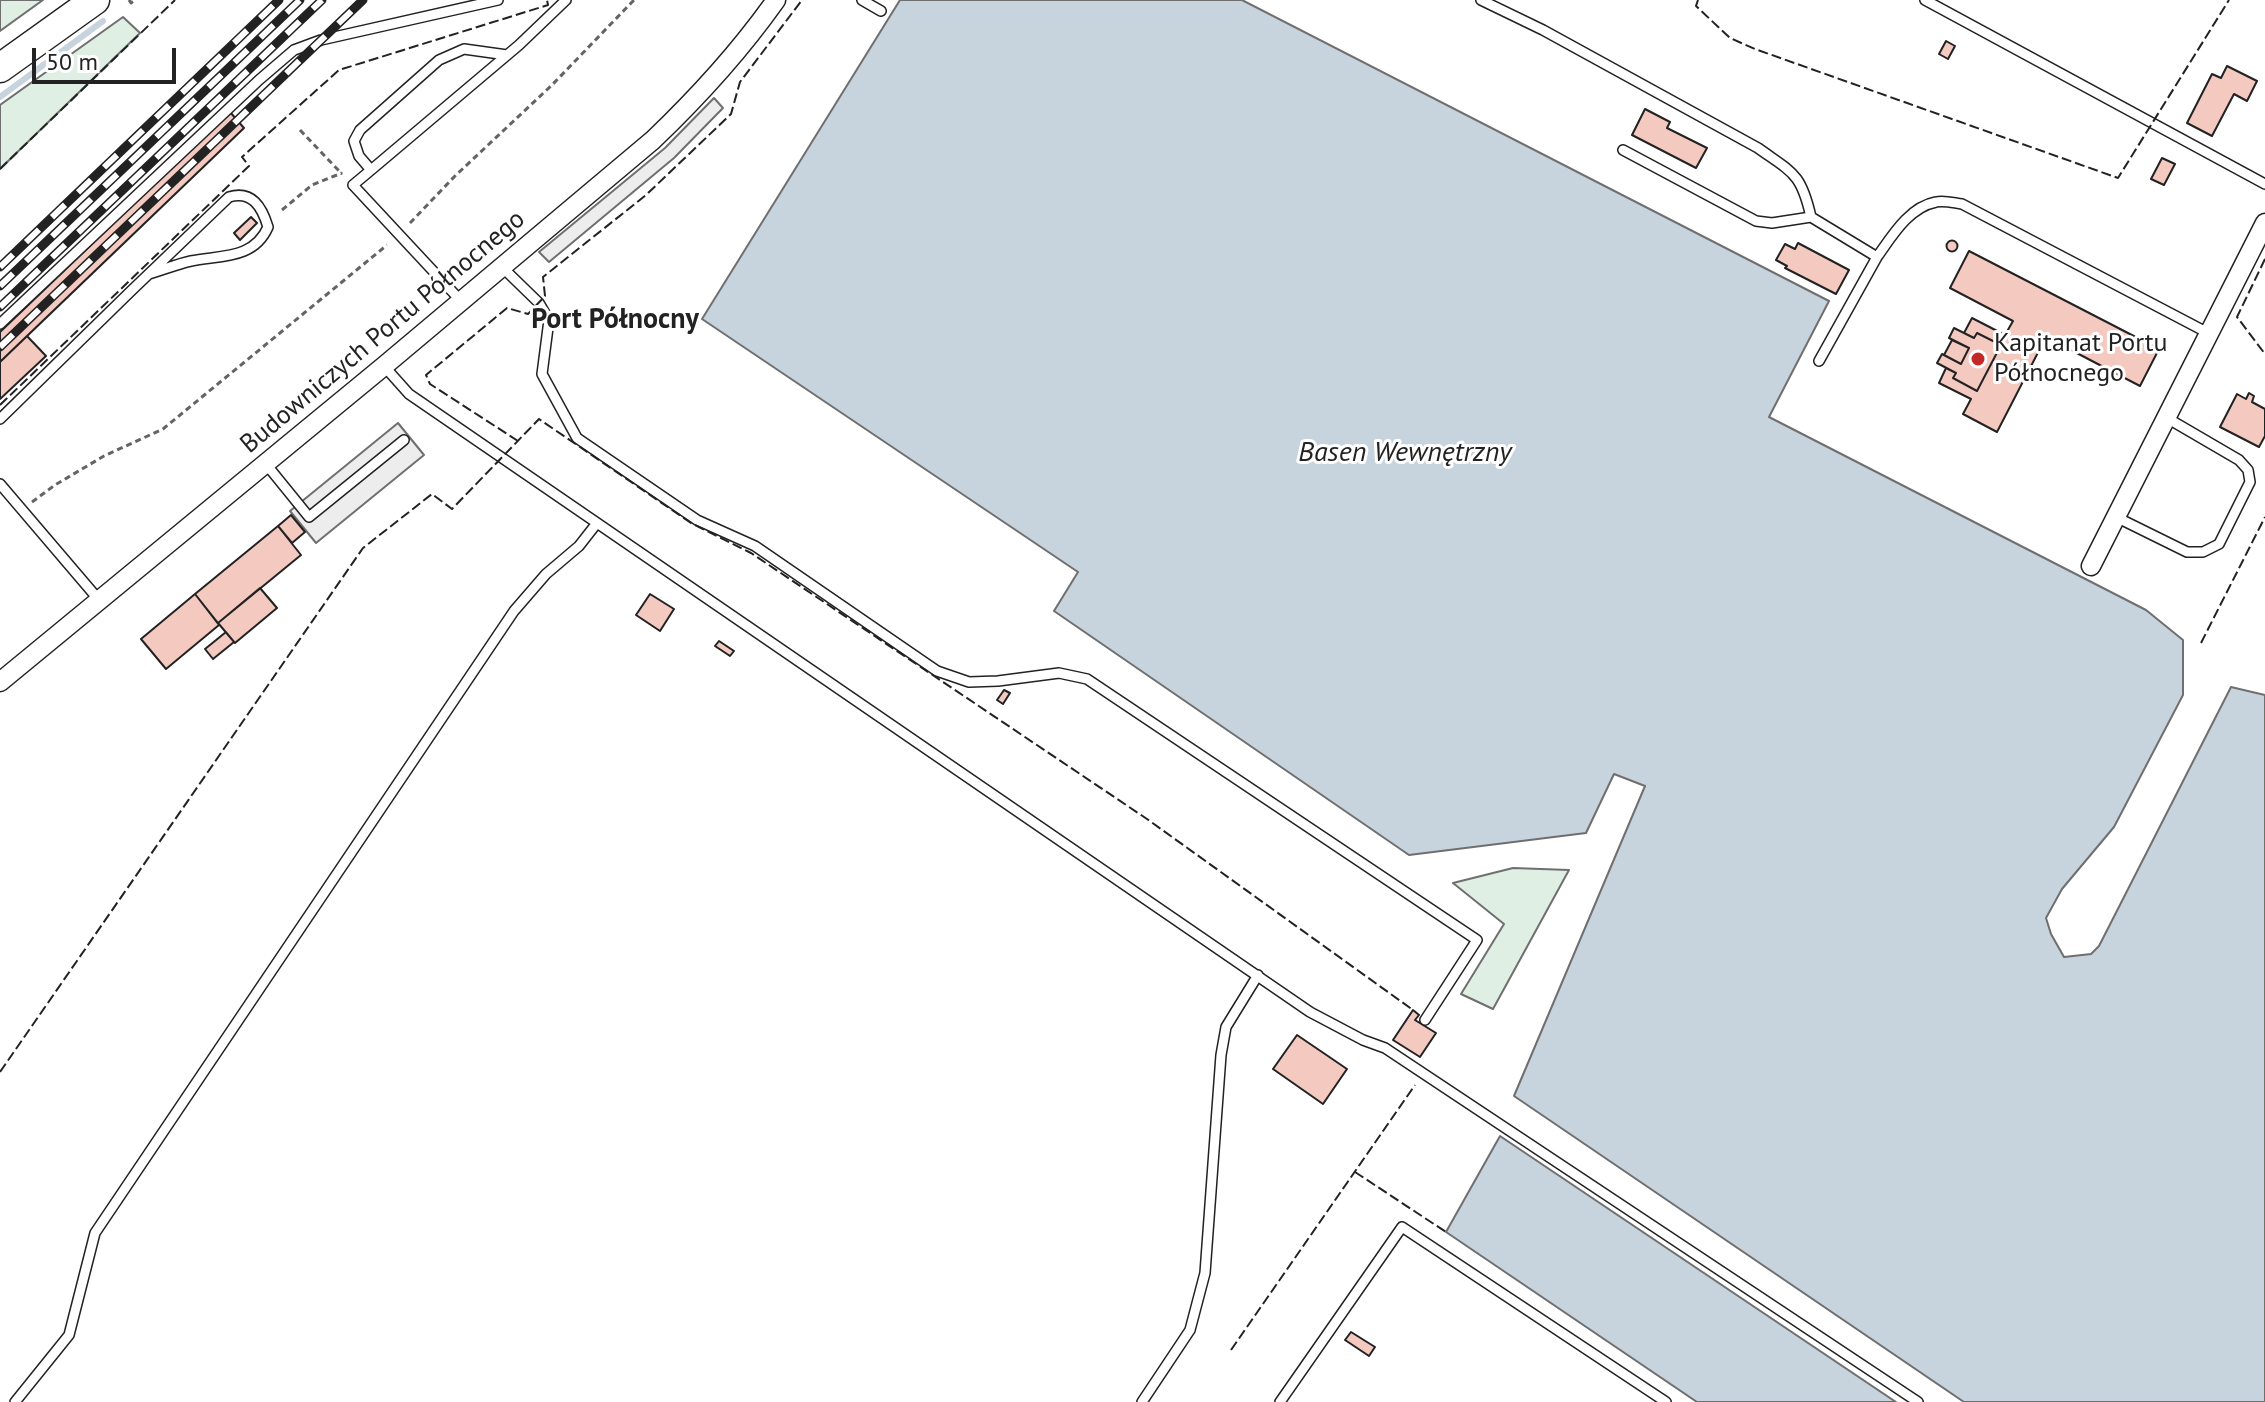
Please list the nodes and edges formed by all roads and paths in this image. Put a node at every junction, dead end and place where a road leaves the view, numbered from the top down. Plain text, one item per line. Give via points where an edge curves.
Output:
1 (95, 0) edge
2 (129, 0) edge
3 (135, 0) edge
4 (498, 0) edge
5 (566, 0) edge
6 (634, 0) edge
7 (776, 0) edge
8 (862, 0) edge
9 (1481, 0) edge
10 (1925, 0) edge
11 (881, 11) dead end
12 (507, 55) junction
13 (0, 68) edge
14 (300, 130) dead end
15 (1623, 150) dead end
16 (371, 170) junction
17 (2265, 184) edge
18 (282, 210) dead end
19 (1811, 217) junction
20 (2265, 223) edge
21 (399, 234) junction
22 (1877, 257) junction
23 (502, 267) junction
24 (149, 274) junction
25 (461, 301) junction
26 (0, 324) edge
27 (2210, 334) junction
28 (1819, 361) dead end
29 (384, 366) junction
30 (2167, 418) junction
31 (0, 419) edge
32 (404, 440) dead end
33 (266, 464) junction
34 (0, 484) edge
35 (21, 509) junction
36 (2116, 517) junction
37 (597, 523) junction
38 (2091, 566) dead end
39 (100, 601) junction
40 (0, 682) edge
41 (1258, 975) junction
42 (1425, 1020) dead end
43 (15, 1402) edge
44 (1142, 1402) edge
45 (1280, 1402) edge
46 (1666, 1402) edge
47 (1918, 1402) edge

1 - 13 highway
2 - 3 path
4 - 26 lane via 294,50
5 - 12 lane
6 - 21 path
7 - 23 street, Budowniczych Portu Północnego via 694,101
8 - 11 lane
9 - 19 lane via 1758,148 1800,182
10 - 17 lane
12 - 16 lane
12 - 16 lane via 464,49 439,60 360,130 354,141
14 - 18 path via 342,173 312,185
15 - 19 lane via 1756,221
16 - 21 lane via 353,185
19 - 22 lane
20 - 27 street
21 - 25 lane
21 - 35 path via 163,429 104,456
22 - 27 lane via 1919,208 1938,201 1962,204
22 - 28 lane
23 - 25 street, Budowniczych Portu Północnego
23 - 42 lane via 549,320 542,374 577,438 697,520 755,546 937,671 969,682 1059,673 1087,679 1477,940
24 - 24 lane via 229,197 240,194 254,200 263,212 268,227 262,240 246,251
24 - 31 lane
25 - 29 street, Budowniczych Portu Północnego
27 - 30 street
29 - 33 street, Budowniczych Portu Północnego
29 - 37 lane via 409,394
30 - 36 street
30 - 36 lane via 2248,470 2250,482 2219,544 2187,552
32 - 33 lane via 309,517
33 - 39 street, Budowniczych Portu Północnego
34 - 35 lane
35 - 39 lane
36 - 38 street
37 - 41 lane
37 - 43 lane via 514,611 95,1233 69,1335
39 - 40 street, Budowniczych Portu Północnego
41 - 44 lane via 1223,1041 1205,1273 1190,1330
41 - 47 lane via 1310,1012 1385,1048
45 - 46 lane via 1402,1227

